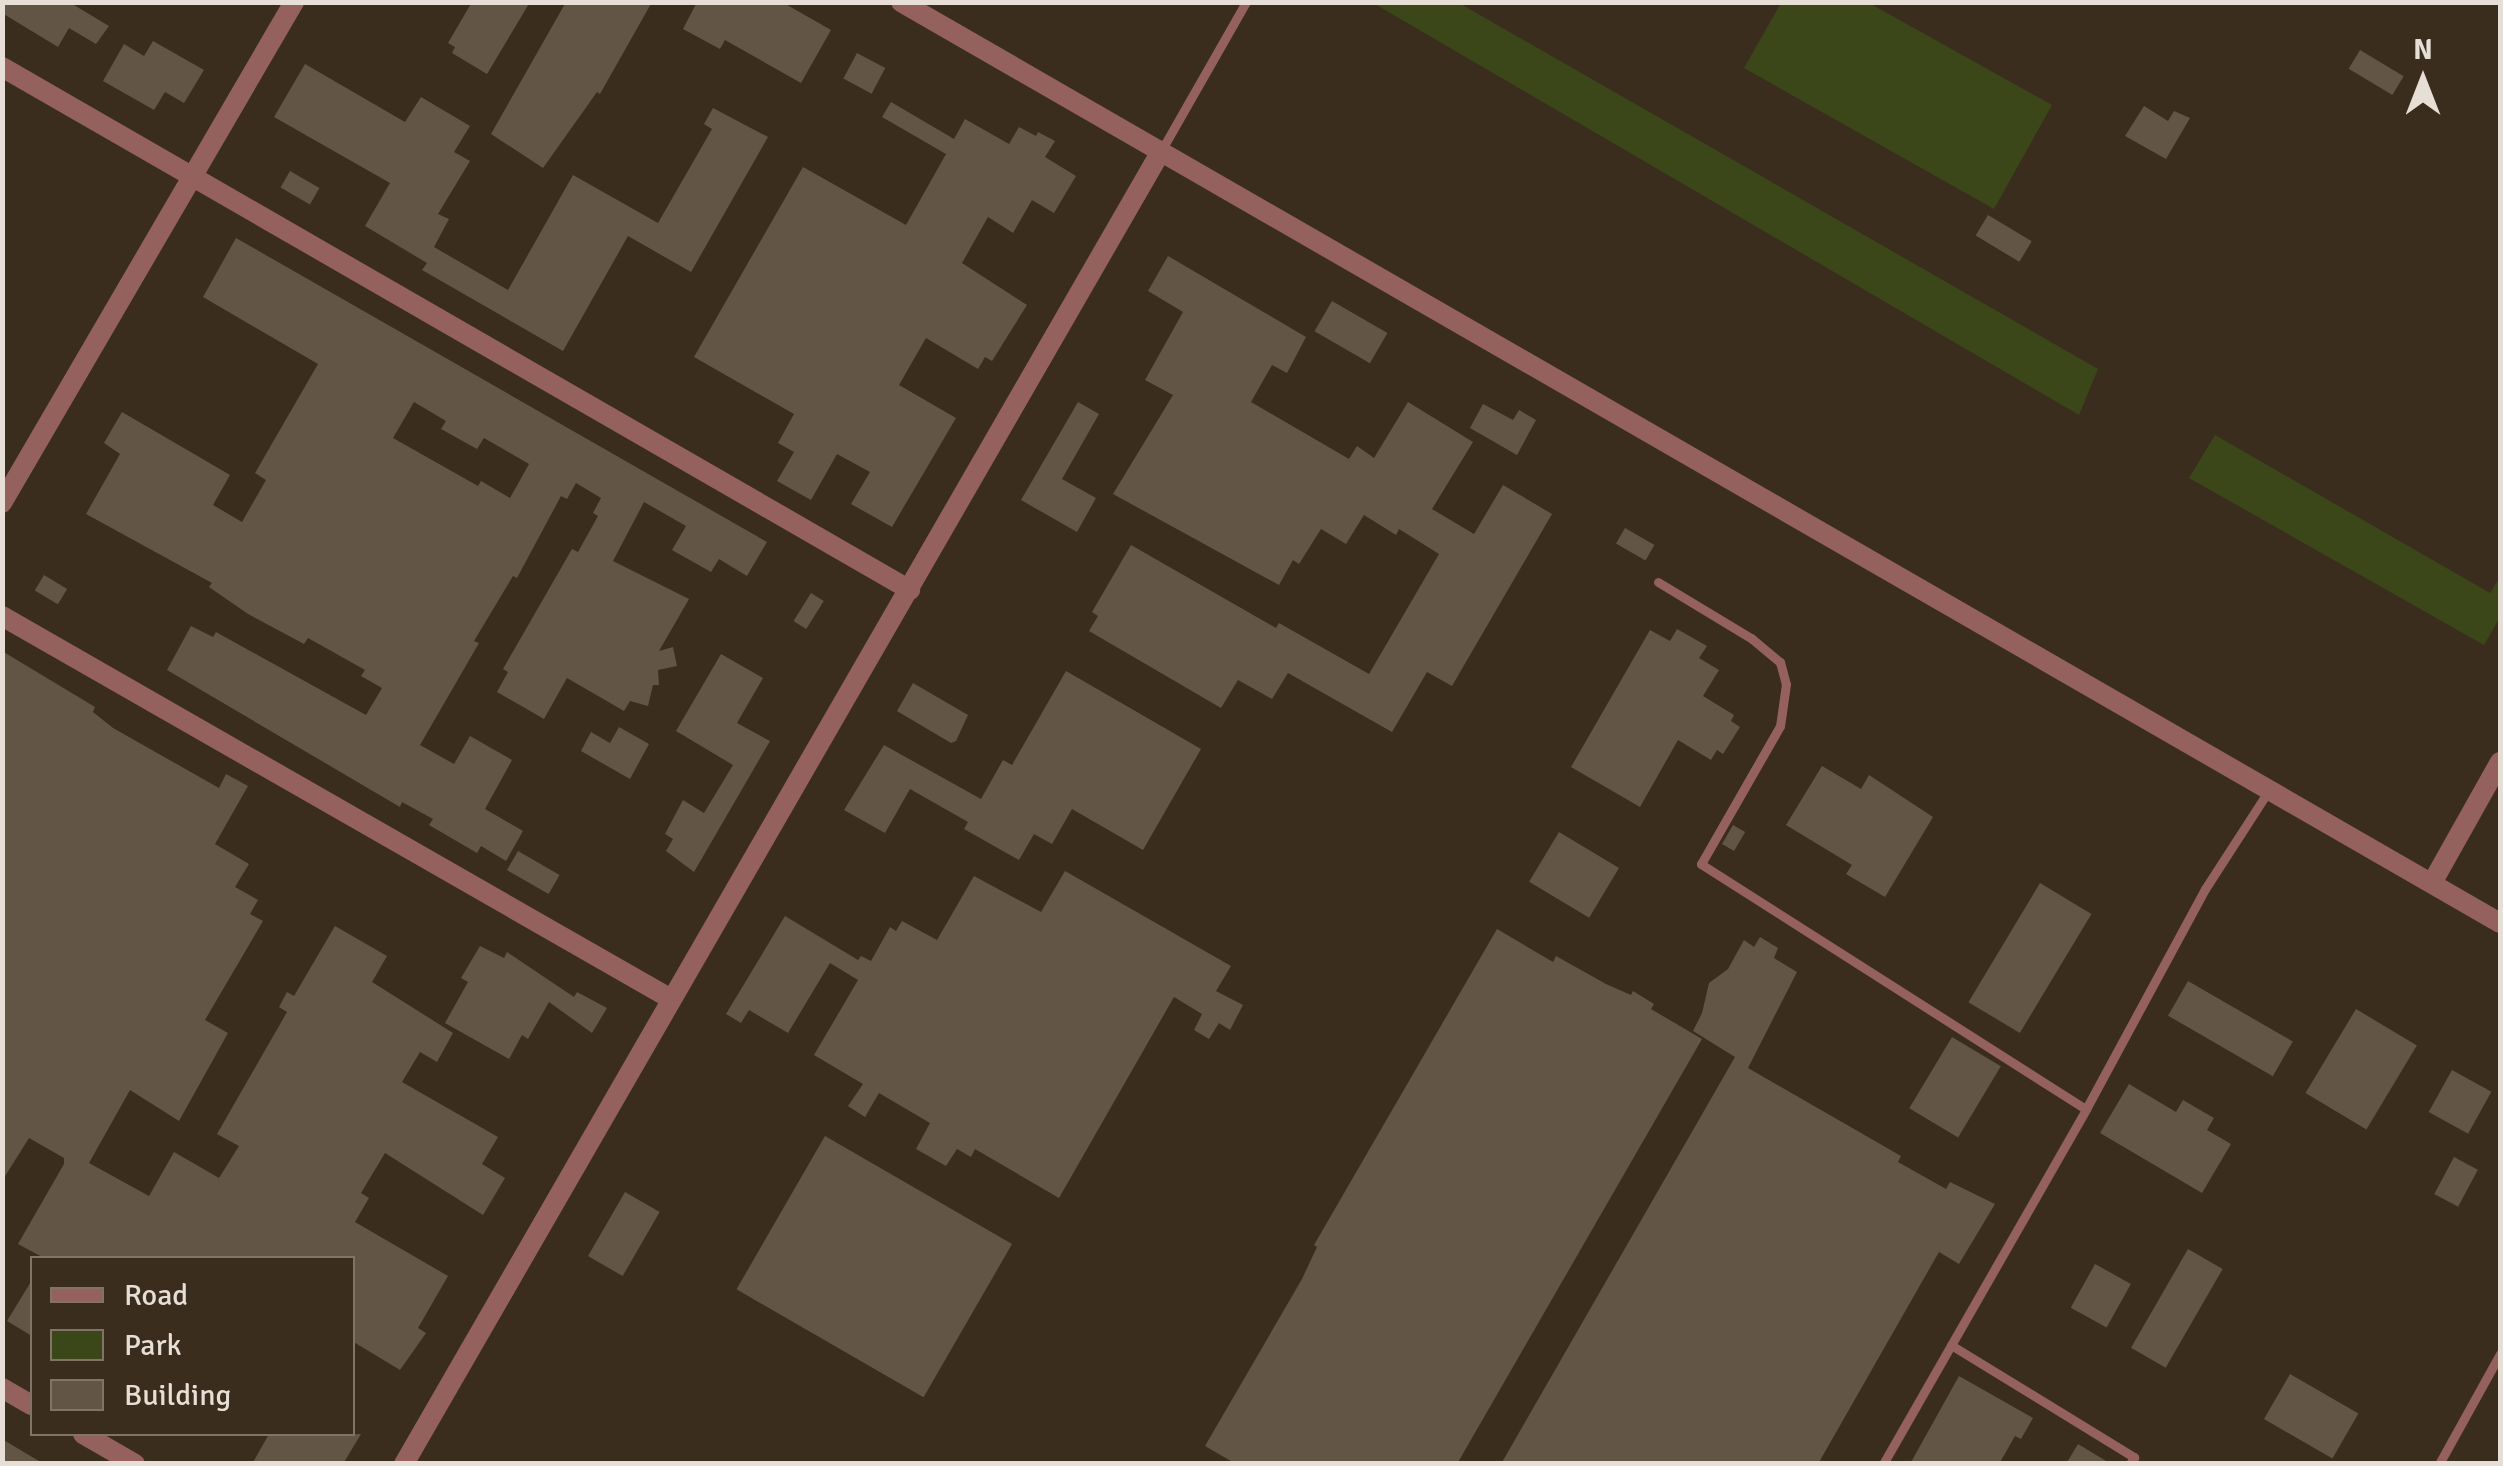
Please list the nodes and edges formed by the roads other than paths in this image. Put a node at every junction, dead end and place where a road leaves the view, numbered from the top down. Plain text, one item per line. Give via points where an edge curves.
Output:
1 (294, 2) edge
2 (901, 2) edge
3 (1246, 2) edge
4 (2, 67) edge
5 (1161, 151) junction
6 (191, 176) junction
7 (2, 503) edge
8 (1658, 582) dead end
9 (910, 590) junction
10 (2, 616) edge
11 (2500, 762) edge
12 (2269, 790) junction
13 (2432, 883) junction
14 (2500, 923) edge
15 (671, 999) junction
16 (2086, 1110) junction
17 (1951, 1345) junction
18 (2500, 1354) edge
19 (2, 1388) edge
20 (30, 1404) edge
21 (86, 1436) edge
22 (135, 1464) edge
23 (404, 1464) edge
24 (1883, 1464) edge
25 (2130, 1464) edge
26 (2439, 1464) edge

1 - 6 street
2 - 5 street
3 - 5 lane
4 - 6 street
5 - 9 street
5 - 12 street
6 - 7 street
6 - 9 street
8 - 16 lane via 1751,638 1780,662 1786,684 1780,726 1701,864
9 - 15 street
10 - 15 street
11 - 13 street
12 - 13 street
12 - 16 lane via 2204,889
13 - 14 street
15 - 23 street
16 - 17 lane
17 - 24 lane
17 - 25 lane via 2134,1457
18 - 26 lane
19 - 20 street
21 - 22 street

